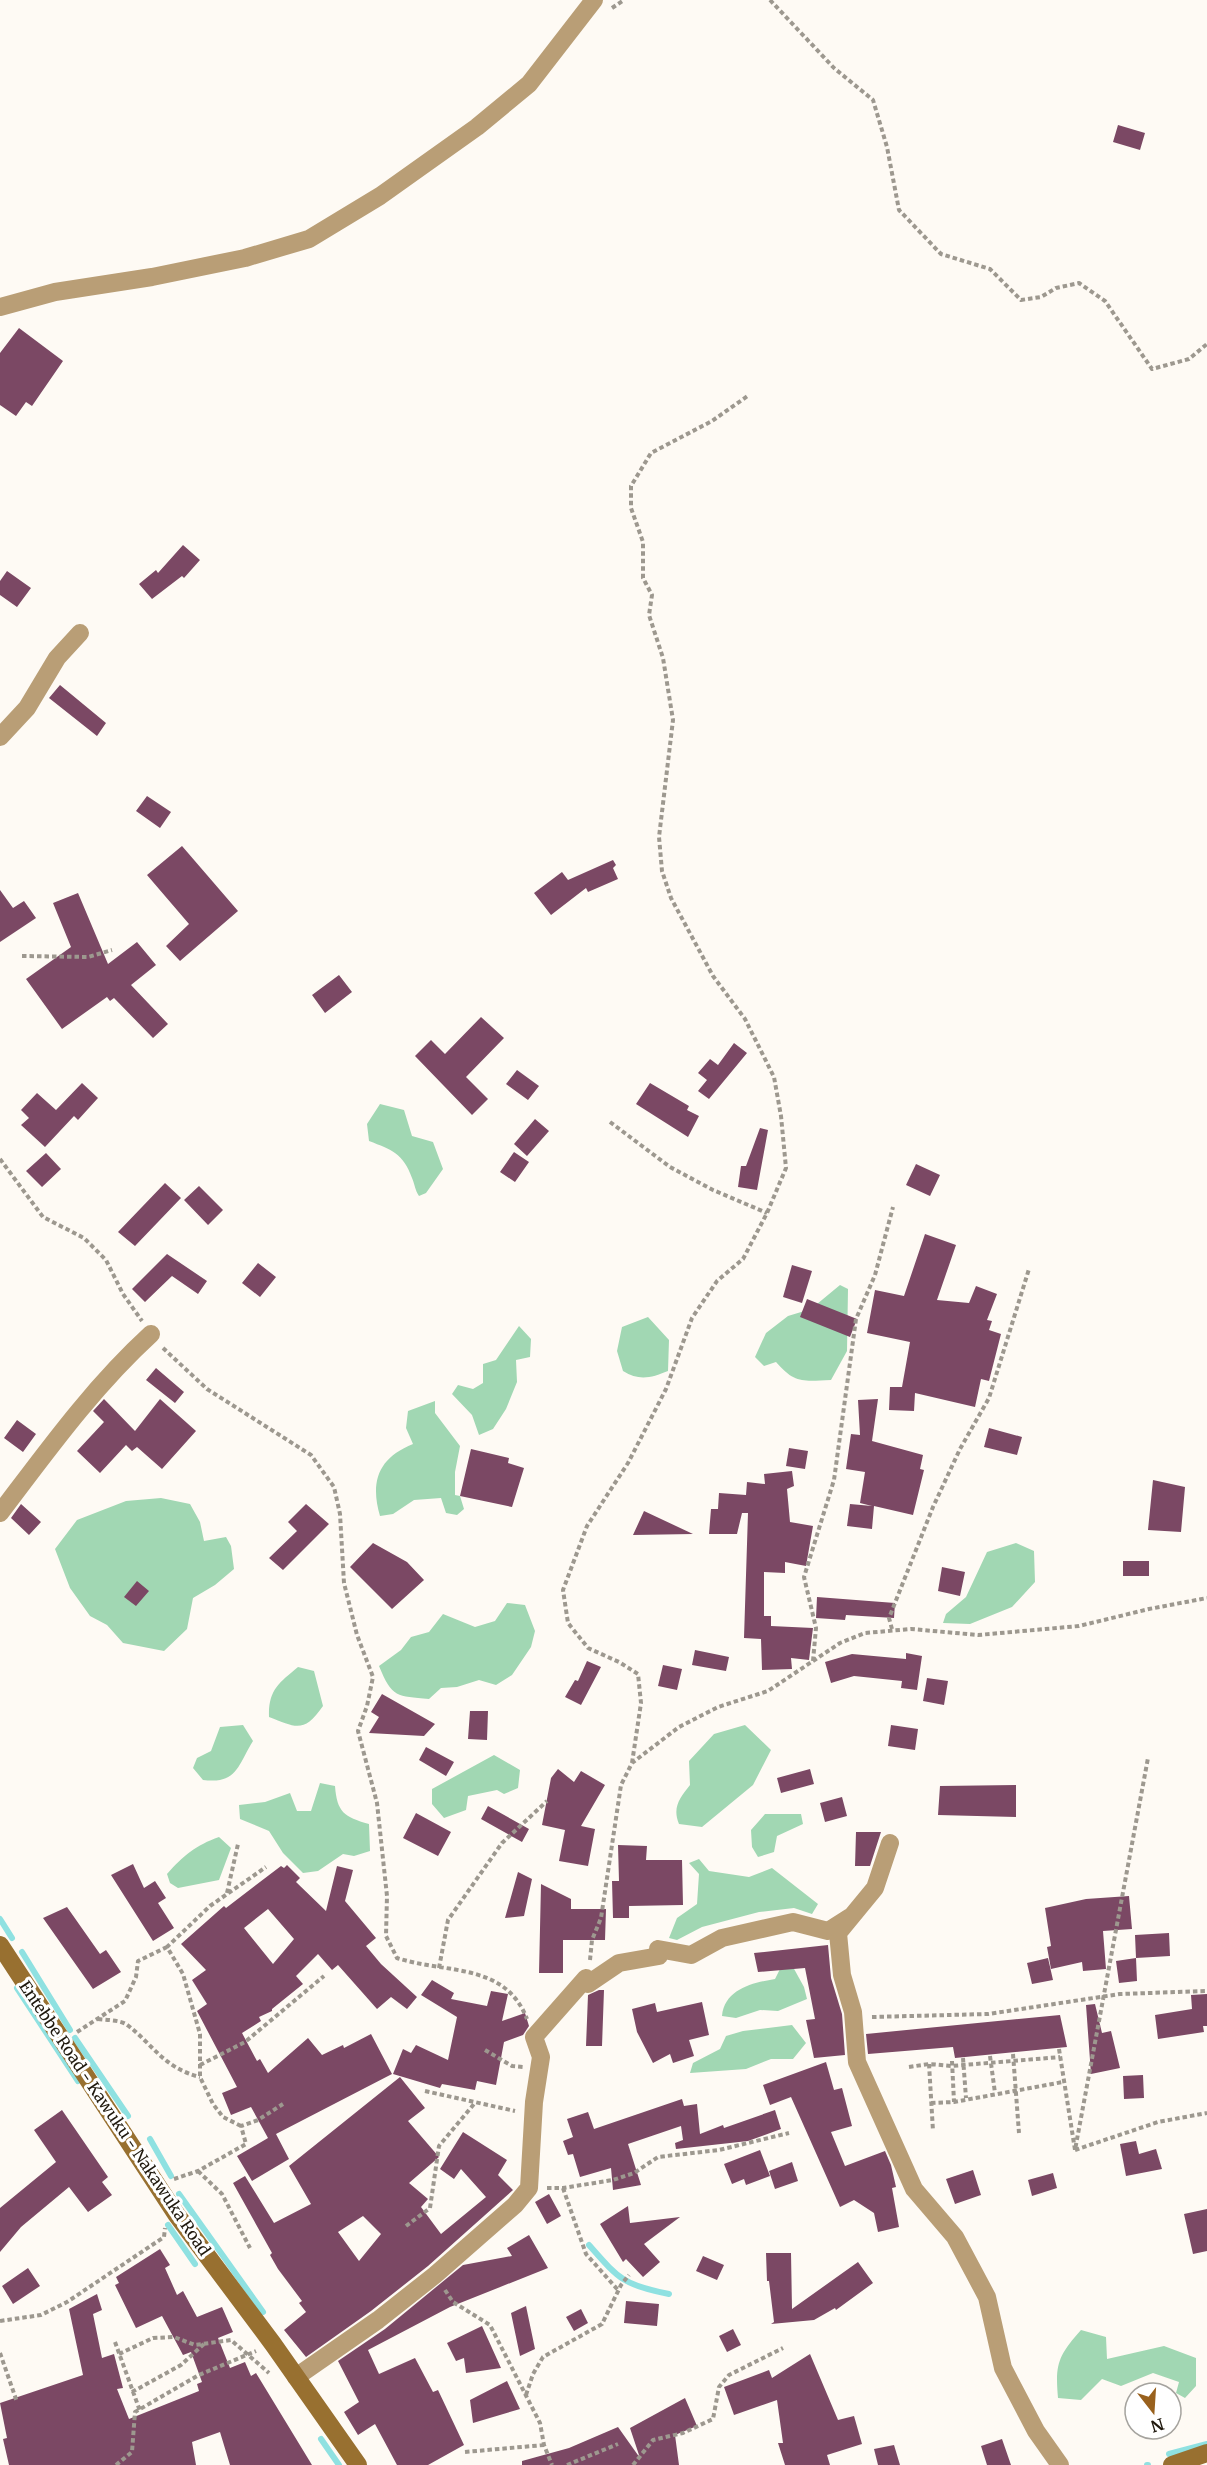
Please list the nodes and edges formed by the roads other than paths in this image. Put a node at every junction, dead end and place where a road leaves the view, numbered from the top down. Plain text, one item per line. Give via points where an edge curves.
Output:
1 (594, 0) edge
2 (0, 307) edge
3 (80, 633) dead end
4 (0, 737) edge
5 (152, 1334) road end
6 (0, 1513) edge
7 (891, 1843) dead end
8 (850, 1917) junction
9 (0, 1945) edge
10 (297, 2377) junction
11 (1207, 2453) edge
12 (358, 2465) edge
13 (1060, 2465) edge
14 (1172, 2465) edge

1 - 2 street via 529,84 477,127 380,196 309,239 245,258 55,292
3 - 4 street via 57,658 27,708
5 - 6 street via 119,1363
7 - 8 street via 874,1888
8 - 10 street via 828,1931 793,1922 771,1926 722,1938 691,1955 658,1949 659,1956 619,1963 588,1984 586,1978 534,2037 541,2057 529,2188 435,2275
8 - 13 street via 837,1933 857,2062 915,2189 955,2238 987,2297 1003,2368 1036,2431
9 - 10 main road, Entebbe Road - Kawuku - Nakawuka Road via 169,2204
10 - 12 main road, Entebbe Road - Kawuku - Nakawuka Road
11 - 14 main road

